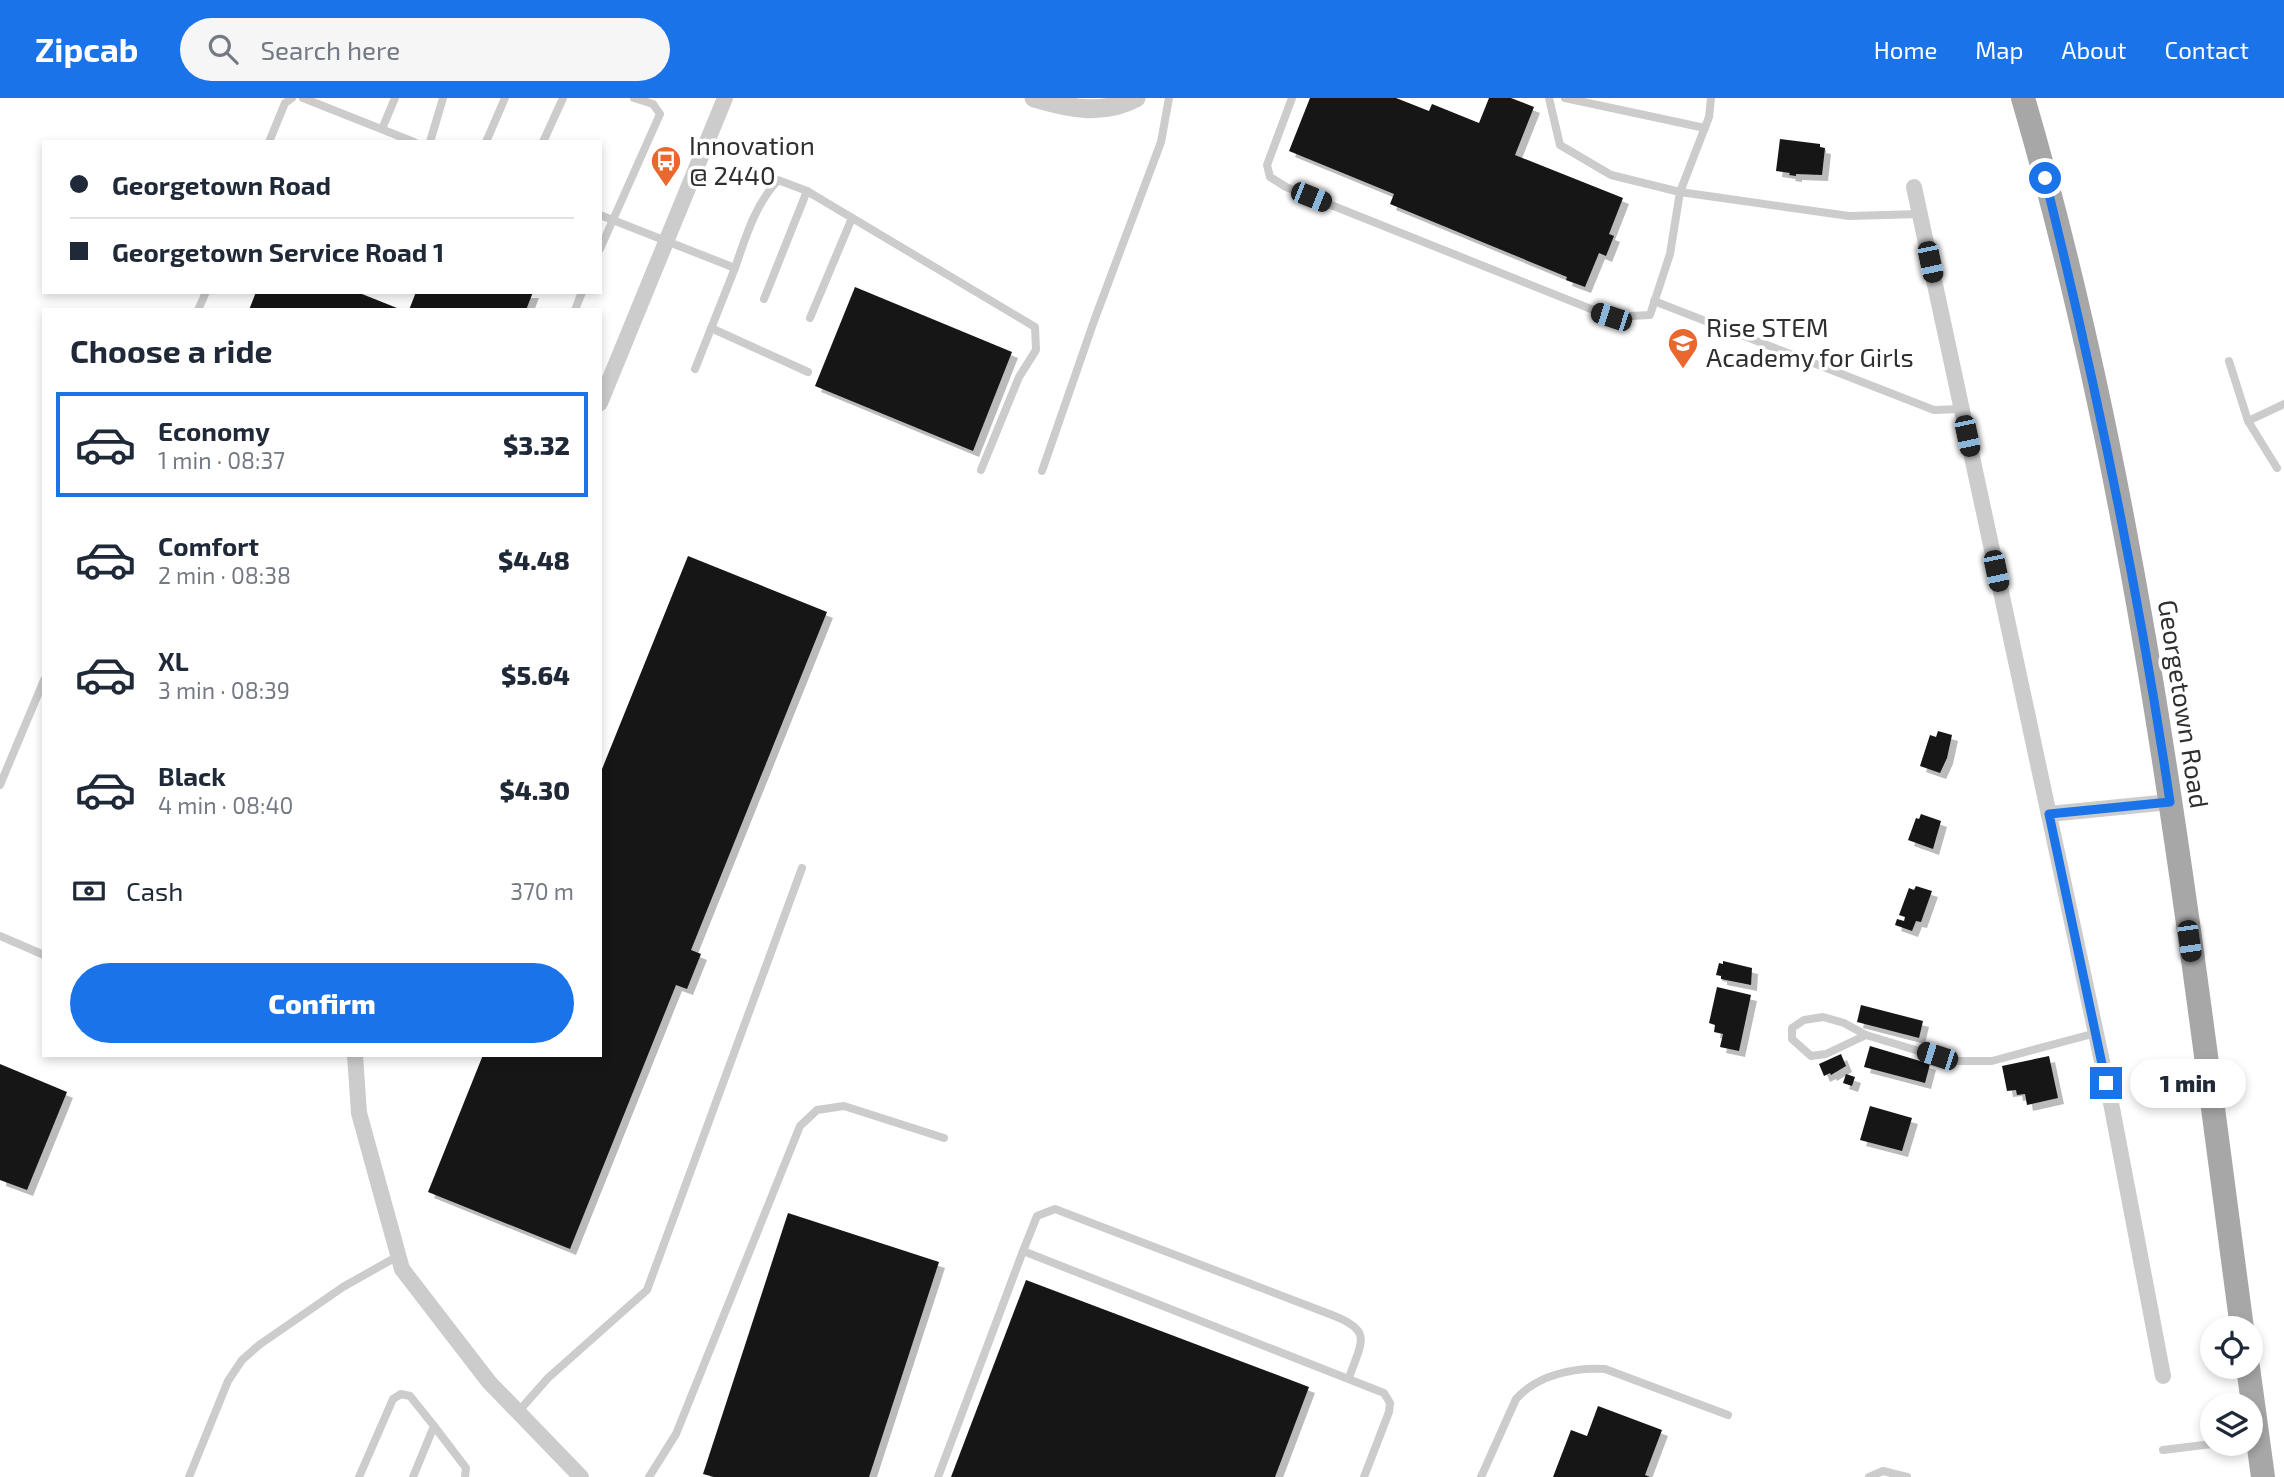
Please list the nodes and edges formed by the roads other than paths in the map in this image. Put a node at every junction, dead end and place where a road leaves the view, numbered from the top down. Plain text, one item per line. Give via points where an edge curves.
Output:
1 (292, 98) edge
2 (303, 98) edge
3 (395, 98) edge
4 (443, 98) edge
5 (505, 98) edge
6 (563, 98) edge
7 (634, 98) edge
8 (725, 98) edge
9 (1034, 98) edge
10 (1136, 98) edge
11 (1169, 98) edge
12 (1292, 98) edge
13 (1549, 98) edge
14 (1565, 98) edge
15 (1712, 98) edge
16 (2023, 98) edge
17 (1705, 128) junction
18 (382, 129) junction
19 (270, 140) edge
20 (409, 140) edge
21 (431, 140) edge
22 (487, 140) edge
23 (544, 140) edge
24 (1914, 187) dead end
25 (807, 191) junction
26 (1680, 192) junction
27 (1920, 214) junction
28 (602, 216) edge
29 (852, 218) junction
30 (613, 219) junction
31 (667, 241) junction
32 (602, 244) edge
33 (735, 268) junction
34 (764, 299) dead end
35 (1654, 301) junction
36 (810, 318) dead end
37 (711, 328) junction
38 (2228, 361) dead end
39 (695, 369) dead end
40 (808, 372) dead end
41 (602, 398) edge
42 (2284, 404) edge
43 (1962, 409) junction
44 (2248, 421) junction
45 (2277, 468) dead end
46 (981, 470) dead end
47 (1042, 471) dead end
48 (42, 685) edge
49 (0, 785) edge
50 (2170, 802) junction
51 (2049, 814) junction
52 (802, 868) dead end
53 (0, 936) edge
54 (42, 954) edge
55 (2096, 1033) junction
56 (1866, 1035) junction
57 (355, 1057) edge
58 (944, 1139) dead end
59 (1023, 1251) junction
60 (398, 1256) junction
61 (2240, 1316) edge
62 (2163, 1376) dead end
63 (1349, 1378) junction
64 (518, 1412) junction
65 (1728, 1415) dead end
66 (434, 1426) junction
67 (2200, 1445) edge
68 (2163, 1450) dead end
69 (2258, 1456) edge
70 (189, 1477) edge
71 (359, 1477) edge
72 (413, 1477) edge
73 (465, 1477) edge
74 (581, 1477) edge
75 (649, 1477) edge
76 (938, 1477) edge
77 (1364, 1477) edge
78 (1481, 1477) edge
79 (1869, 1477) edge
80 (1907, 1477) edge
81 (2263, 1477) edge

1 - 19 lane via 285,103
2 - 18 lane
3 - 18 lane
4 - 21 lane
5 - 22 lane
6 - 23 lane
7 - 30 lane via 653,104 660,114
8 - 31 street
9 - 10 street via 1087,110
11 - 47 lane via 1161,142
12 - 35 lane via 1267,165 1270,177 1286,187 1611,317 1650,315
13 - 26 lane via 1560,145 1611,174
14 - 17 lane
15 - 17 lane
16 - 50 main road, Georgetown Road via 2097,394
17 - 26 lane
18 - 20 lane
24 - 27 street
25 - 29 lane
25 - 33 lane via 778,180 750,223
25 - 34 lane
26 - 27 lane via 1849,216
26 - 35 lane via 1670,254
27 - 43 street
28 - 30 lane
29 - 36 lane
29 - 46 lane via 1035,327 1036,350 1019,377
30 - 31 lane
30 - 32 lane
31 - 33 lane
31 - 41 street
33 - 37 lane
35 - 43 lane via 1934,410
37 - 39 lane
37 - 40 lane
38 - 44 lane
42 - 44 lane
43 - 51 street
44 - 45 lane
48 - 49 lane
50 - 51 street
50 - 61 main road, Georgetown Road
51 - 55 street
52 - 64 lane via 648,1290 548,1378
53 - 54 lane
55 - 56 lane via 1992,1061 1952,1061
55 - 62 street
56 - 56 lane via 1823,1017 1804,1020 1792,1028 1792,1039 1811,1056
57 - 60 street via 359,1113
58 - 75 lane via 845,1107 817,1110 800,1126 676,1434
59 - 63 lane
59 - 63 lane via 1037,1216 1055,1209 1332,1315 1354,1324 1360,1332
59 - 76 lane
60 - 64 street via 402,1269 489,1382
60 - 70 lane via 343,1287 242,1360 228,1381
63 - 77 lane via 1384,1393 1390,1403
64 - 74 street
65 - 78 lane via 1605,1369 1565,1372 1524,1390 1516,1399
66 - 71 lane via 410,1396 401,1394 393,1399
66 - 72 lane
66 - 73 lane via 466,1468
67 - 68 lane
69 - 81 main road
79 - 80 lane via 1883,1471

